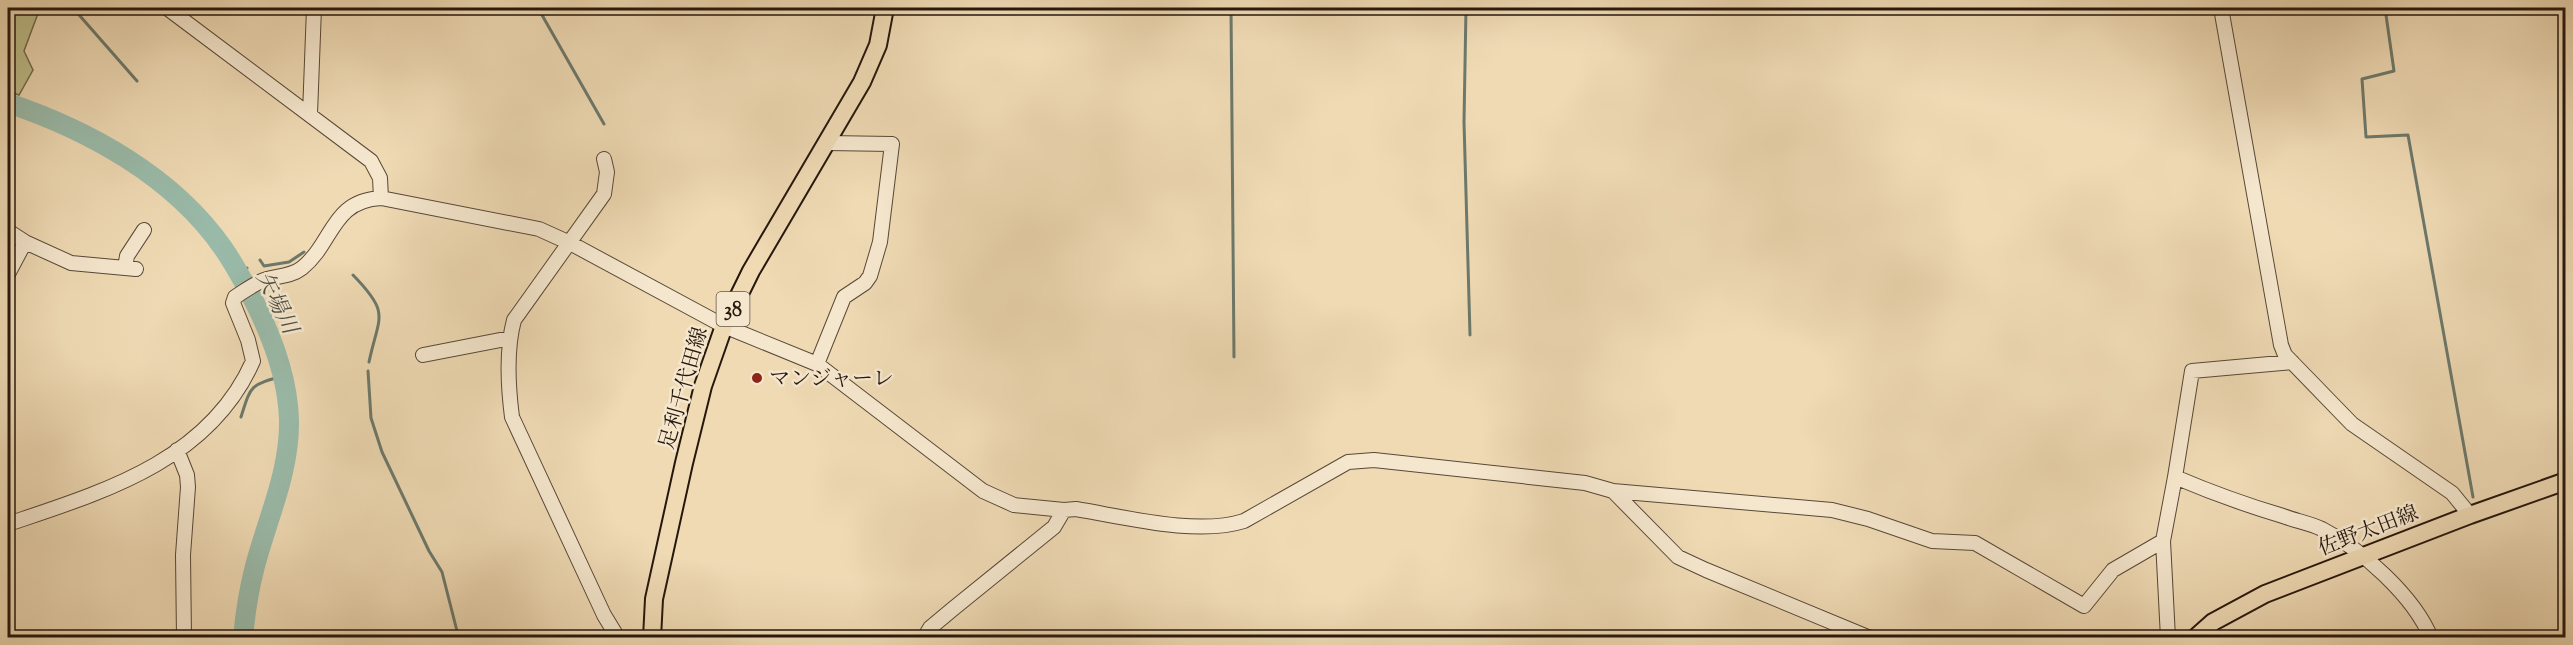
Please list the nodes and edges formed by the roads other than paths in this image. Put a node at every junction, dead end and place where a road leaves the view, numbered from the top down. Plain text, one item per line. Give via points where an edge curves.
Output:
1 (166, 8) edge
2 (885, 8) edge
3 (2221, 8) edge
4 (310, 10) edge
5 (310, 114) junction
6 (827, 143) junction
7 (604, 159) dead end
8 (381, 198) junction
9 (144, 230) dead end
10 (8, 231) edge
11 (25, 242) junction
12 (570, 243) junction
13 (8, 274) edge
14 (223, 287) dead end
15 (234, 300) junction
16 (724, 326) junction
17 (510, 338) junction
18 (423, 355) dead end
19 (2292, 362) junction
20 (817, 364) junction
21 (177, 450) junction
22 (2175, 477) junction
23 (2565, 481) edge
24 (1613, 491) junction
25 (1064, 510) junction
26 (2470, 515) junction
27 (8, 524) edge
28 (2163, 541) junction
29 (2361, 557) junction
30 (184, 638) edge
31 (618, 638) edge
32 (652, 638) edge
33 (924, 638) edge
34 (1870, 638) edge
35 (2168, 638) edge
36 (2194, 638) edge
37 (2431, 638) edge

1 - 5 street
2 - 6 main road, 足利千代田線 / 38 via 873,59
3 - 19 street via 2281,345
4 - 5 street
5 - 8 street via 371,161 380,178
6 - 16 main road, 足利千代田線 / 38 via 751,271
6 - 20 street via 892,144 880,242 870,276 844,297
7 - 12 street via 604,194
8 - 12 street via 539,229
8 - 15 street via 360,200 349,208 303,267 259,283
9 - 11 street via 127,256 130,268 71,263
10 - 11 street
11 - 13 street
12 - 16 street
12 - 17 street via 514,320
14 - 15 street
15 - 21 street via 253,361 216,420
16 - 20 street
16 - 32 main road, 足利千代田線 / 38 via 703,386 684,463 654,599
17 - 18 street
17 - 31 street via 512,417
19 - 22 street via 2192,371
19 - 26 street via 2352,424 2452,493
20 - 25 street via 983,491 1014,505
21 - 27 street via 135,477
21 - 30 street via 188,487 183,555
22 - 28 street
22 - 29 street via 2314,526
23 - 26 main road, 佐野太田線
24 - 25 street via 1585,483 1374,460 1348,462 1244,521 1227,526 1193,527
24 - 28 street via 1832,510 1932,541 1975,543 2084,606 2113,570
24 - 34 street via 1678,557
25 - 33 street via 1054,528 930,628
26 - 29 main road, 佐野太田線
28 - 35 street
29 - 36 main road, 佐野太田線 via 2255,598
29 - 37 street via 2409,602

